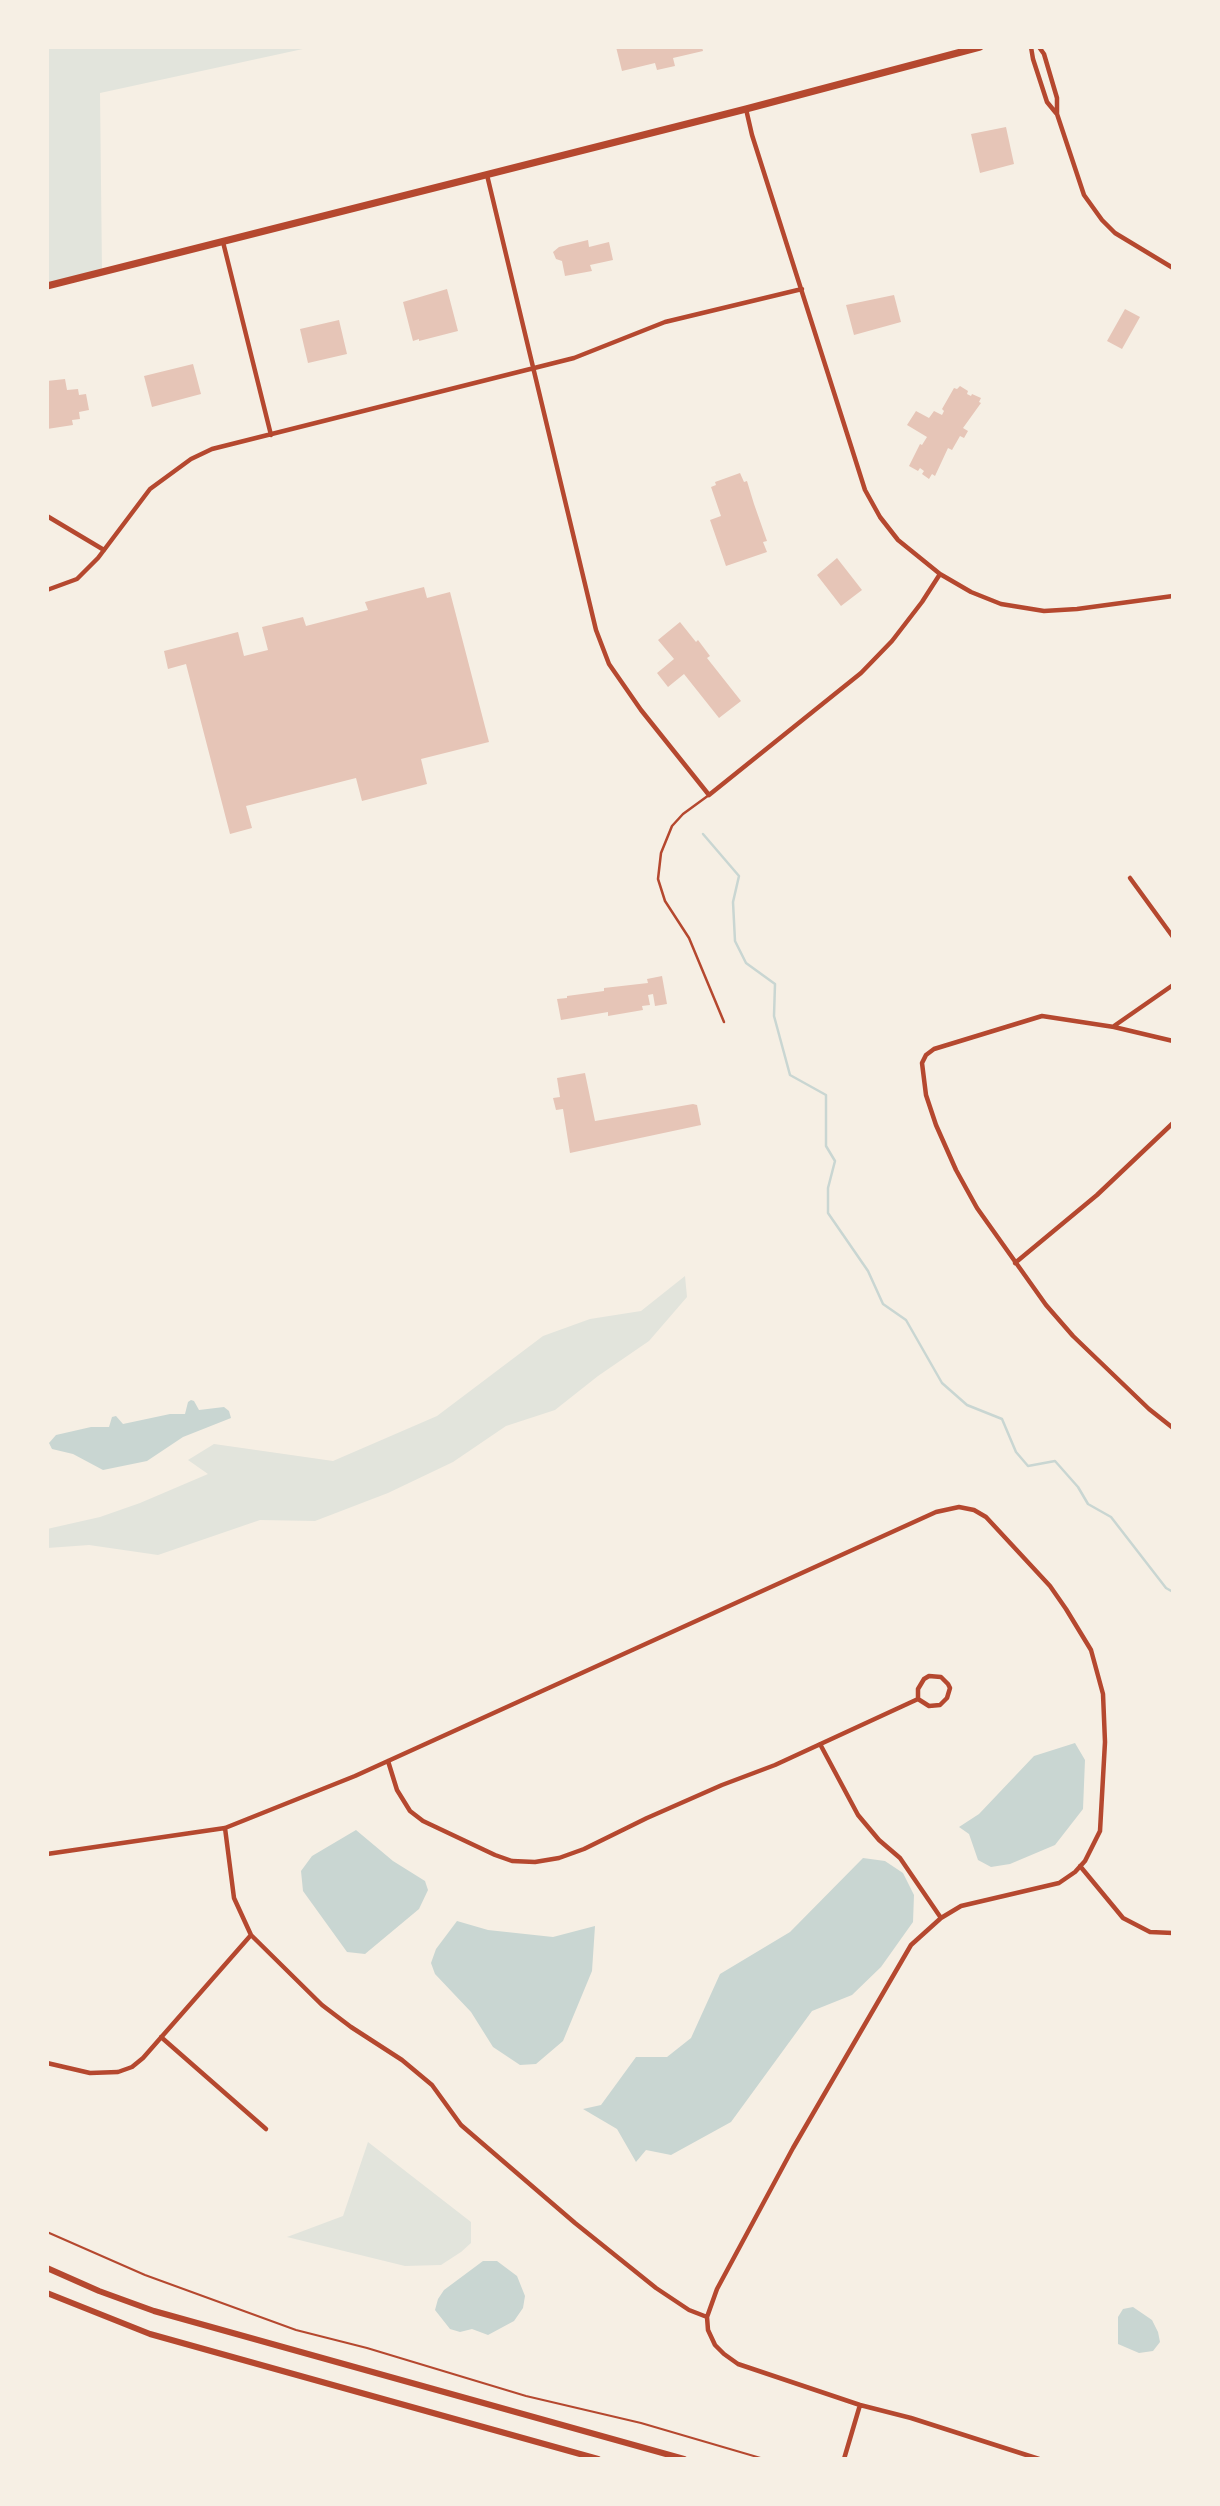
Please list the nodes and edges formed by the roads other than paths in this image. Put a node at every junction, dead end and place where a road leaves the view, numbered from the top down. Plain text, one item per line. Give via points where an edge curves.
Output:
1 (980, 47) edge
2 (1031, 47) edge
3 (1039, 47) edge
4 (746, 109) junction
5 (1057, 114) junction
6 (486, 174) junction
7 (223, 241) junction
8 (1173, 268) edge
9 (47, 286) edge
10 (802, 289) junction
11 (533, 368) junction
12 (271, 435) junction
13 (47, 516) edge
14 (104, 550) junction
15 (940, 574) junction
16 (47, 590) edge
17 (1173, 596) edge
18 (709, 795) junction
19 (1130, 877) dead end
20 (1173, 937) edge
21 (1173, 985) edge
22 (724, 1022) dead end
23 (1114, 1027) junction
24 (1173, 1041) edge
25 (1173, 1123) edge
26 (1015, 1263) junction
27 (1173, 1427) edge
28 (918, 1699) junction
29 (820, 1744) junction
30 (388, 1761) junction
31 (225, 1828) junction
32 (47, 1854) edge
33 (1080, 1866) junction
34 (941, 1918) junction
35 (1173, 1933) edge
36 (251, 1935) junction
37 (161, 2037) junction
38 (47, 2063) edge
39 (266, 2129) dead end
40 (47, 2268) edge
41 (47, 2293) edge
42 (706, 2317) junction
43 (860, 2405) junction
44 (598, 2459) edge
45 (684, 2459) edge
46 (844, 2459) edge
47 (1039, 2459) edge

1 - 4 main road
2 - 5 street via 1047,102
3 - 5 street via 1057,98
4 - 6 main road
4 - 10 street
5 - 8 street via 1092,207 1115,233
6 - 7 main road
6 - 11 street
7 - 9 main road
7 - 12 street
10 - 11 street via 665,322 590,353
10 - 15 street via 865,490 898,540
11 - 12 street
11 - 18 street via 596,630 609,664
12 - 14 street via 212,449 173,471 143,497
13 - 14 street
14 - 16 street via 77,579
15 - 17 street via 1001,604 1045,611
15 - 18 street via 892,641 861,673
18 - 22 lane via 672,826 661,853 659,879 665,901 689,938
19 - 20 street
21 - 23 street
23 - 24 street
23 - 26 street via 1042,1016 934,1049 922,1063 929,1105 956,1170
25 - 26 street
26 - 27 street via 1073,1336
28 - 28 street via 924,1679 936,1675 946,1680 949,1694 940,1705 929,1706
28 - 29 street
29 - 30 street via 584,1849 535,1863 495,1856 423,1821 410,1811 397,1790
29 - 34 street via 858,1815 900,1858
30 - 31 street
30 - 33 street via 936,1512 959,1507 986,1517 1049,1587 1091,1650 1102,1694 1105,1742 1100,1831
31 - 32 street
31 - 36 street via 234,1898
33 - 34 street via 1059,1883 961,1906
33 - 35 street via 1123,1918 1150,1932
34 - 42 street via 911,1945 875,2004 716,2289
36 - 37 street
36 - 42 street via 323,2005 432,2085 461,2125 575,2223 656,2288
37 - 38 street via 144,2058 118,2072 90,2073
37 - 39 street
40 - 45 main road via 154,2311
41 - 44 main road via 150,2334
42 - 43 street via 715,2345 738,2364
43 - 46 street
43 - 47 street

